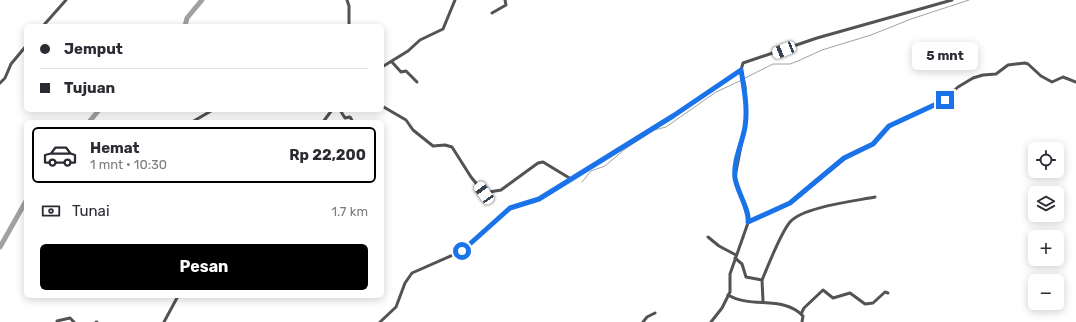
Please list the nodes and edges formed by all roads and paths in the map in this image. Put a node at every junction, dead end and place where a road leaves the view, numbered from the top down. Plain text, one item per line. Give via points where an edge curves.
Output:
1 (66, 0) edge
2 (347, 0) edge
3 (455, 0) edge
4 (505, 0) edge
5 (952, 0) edge
6 (492, 13) dead end
7 (45, 24) edge
8 (349, 24) edge
9 (24, 48) edge
10 (392, 62) junction
11 (384, 66) edge
12 (741, 70) junction
13 (417, 82) dead end
14 (1076, 82) edge
15 (0, 83) edge
16 (384, 107) edge
17 (209, 112) edge
18 (341, 112) edge
19 (195, 120) edge
20 (352, 120) edge
21 (571, 179) junction
22 (875, 197) dead end
23 (748, 222) junction
24 (708, 237) dead end
25 (736, 257) junction
26 (762, 280) junction
27 (888, 293) dead end
28 (728, 295) junction
29 (177, 298) edge
30 (763, 302) junction
31 (655, 313) dead end
32 (801, 314) junction
33 (57, 321) edge
34 (74, 322) edge
35 (164, 322) edge
36 (380, 322) edge
37 (643, 322) edge
38 (711, 322) edge
39 (802, 322) edge

1 - 7 street
2 - 8 street
3 - 10 street via 443,29 420,40
4 - 6 street via 506,5
5 - 12 street via 817,38 746,62
9 - 15 street
10 - 11 street
10 - 13 street via 396,68 401,72 406,71
12 - 21 street via 673,116
12 - 23 street via 746,120 735,177 738,192 748,213
14 - 23 street via 1063,78 1052,82 1025,63 1008,65 994,75 978,76 958,87 940,103 889,126 873,144 844,158 790,203
16 - 21 street via 406,120 413,130 433,146 452,147 484,193 501,190 538,163 544,162
17 - 19 street
18 - 20 street via 345,118
21 - 36 street via 536,200 510,208 462,251 412,273 405,283 396,307
22 - 26 street via 821,207 794,218 787,226
23 - 25 street
24 - 25 street
25 - 26 street via 742,264 745,276
25 - 28 street via 730,274
26 - 30 street
27 - 32 street via 885,292 873,303 865,304 850,293 836,299 823,290
28 - 30 street via 739,301
28 - 38 street
29 - 35 street
30 - 32 street via 792,308
31 - 37 street
32 - 39 street
33 - 34 street via 70,318

